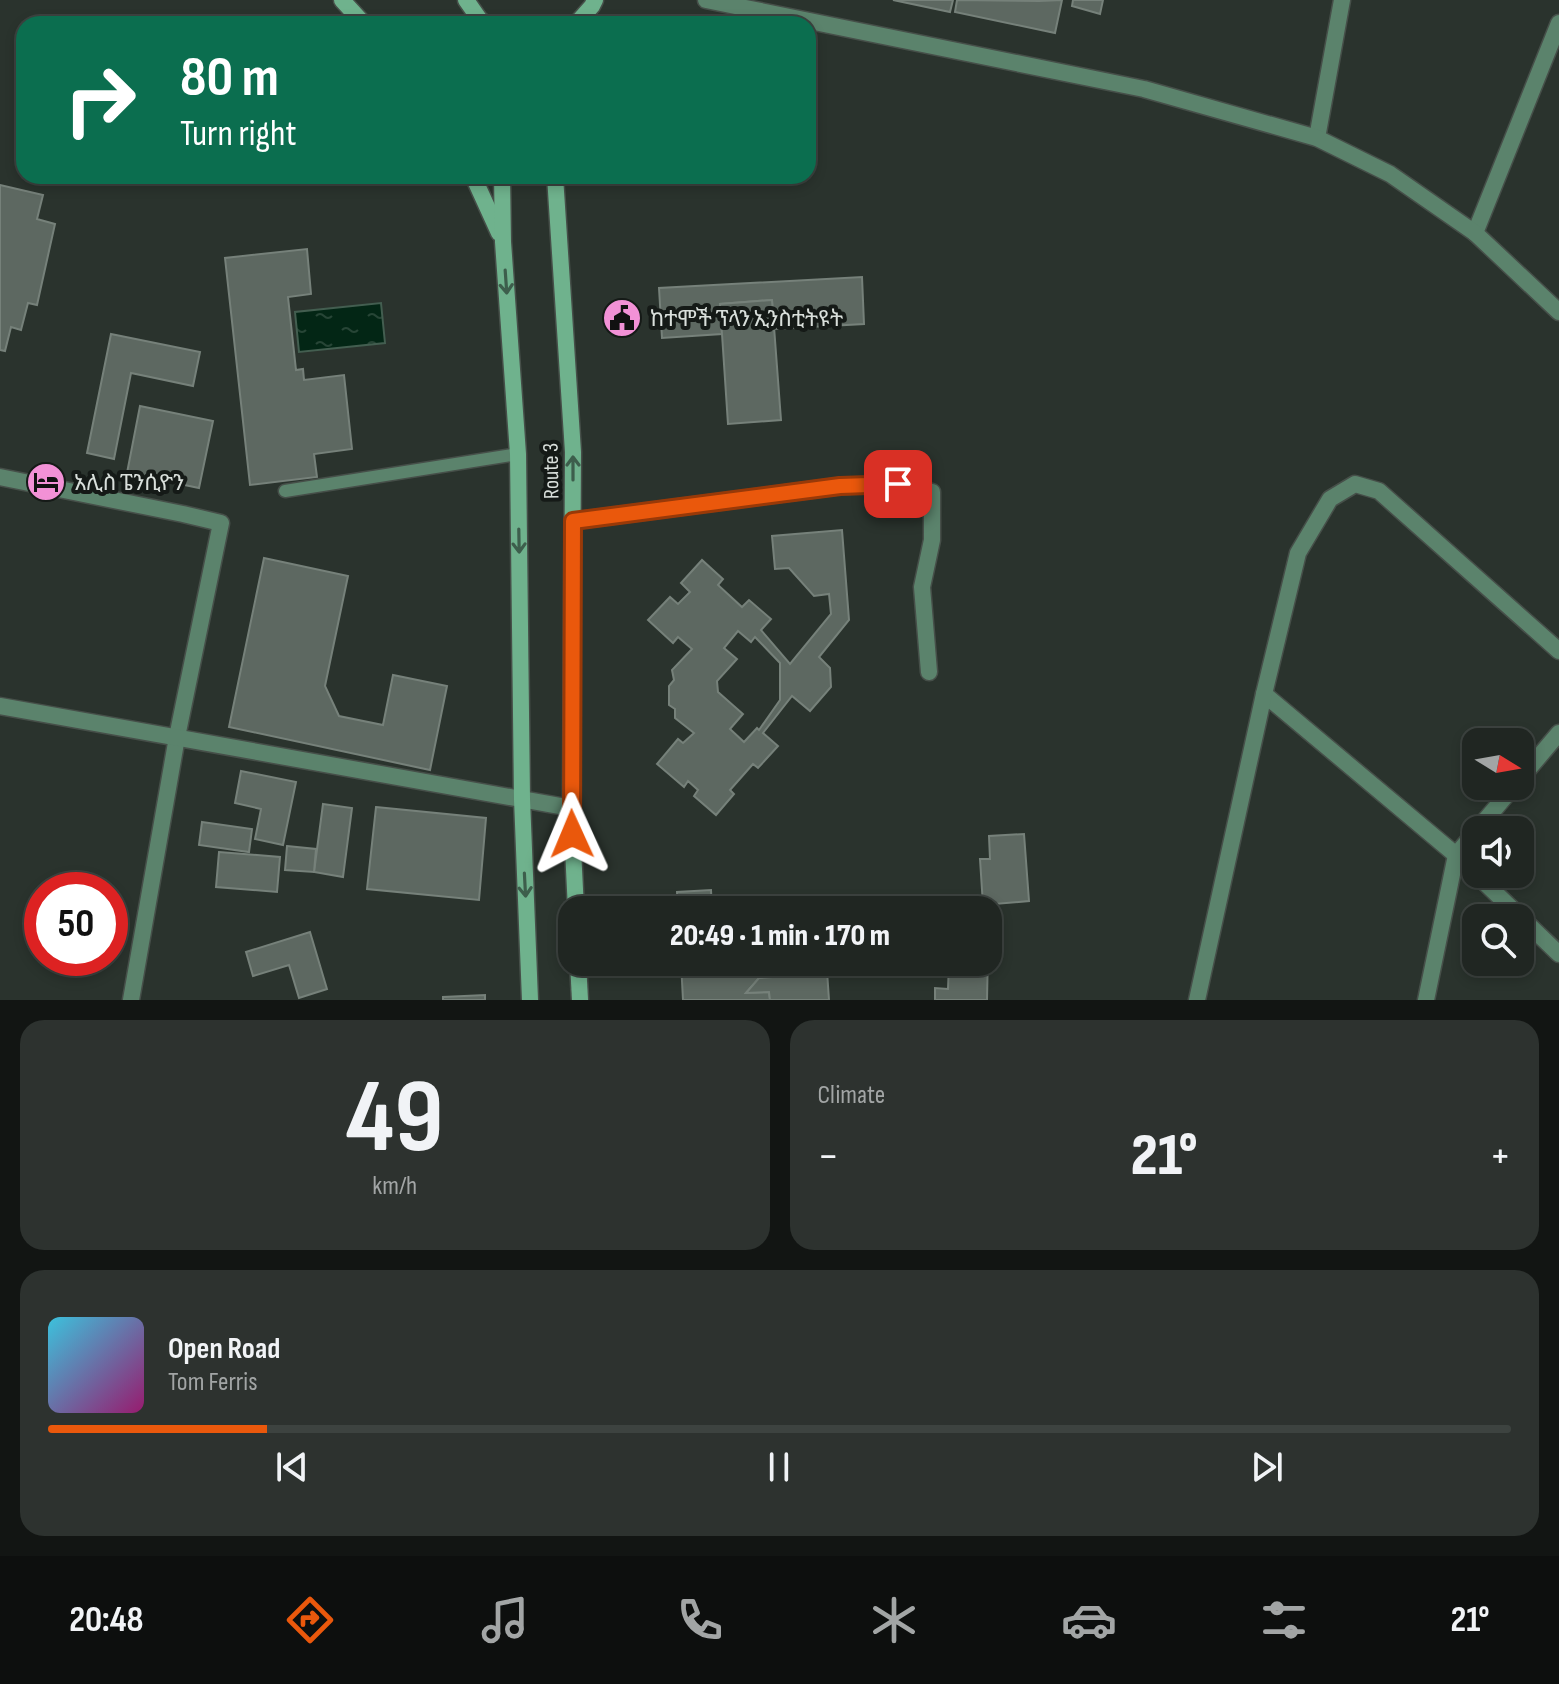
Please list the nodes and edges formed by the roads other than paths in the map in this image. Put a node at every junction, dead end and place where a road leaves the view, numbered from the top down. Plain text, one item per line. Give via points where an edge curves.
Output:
1 (342, 0) edge
2 (706, 0) edge
3 (1342, 0) edge
4 (357, 16) edge
5 (785, 16) edge
6 (816, 22) edge
7 (1559, 23) edge
8 (1317, 138) junction
9 (477, 184) edge
10 (502, 184) edge
11 (556, 184) edge
12 (1475, 233) junction
13 (503, 242) junction
14 (1559, 312) edge
15 (518, 454) junction
16 (0, 477) edge
17 (285, 491) dead end
18 (573, 521) junction
19 (1559, 651) edge
20 (929, 672) dead end
21 (1264, 694) junction
22 (0, 706) edge
23 (1559, 733) edge
24 (177, 737) junction
25 (1534, 762) edge
26 (522, 799) junction
27 (1502, 800) edge
28 (571, 808) junction
29 (1488, 816) edge
30 (1462, 848) edge
31 (1456, 855) junction
32 (575, 896) edge
33 (1559, 954) edge
34 (579, 976) edge
35 (131, 1000) edge
36 (530, 1000) edge
37 (580, 1000) edge
38 (1197, 1000) edge
39 (1426, 1000) edge

1 - 4 main road
2 - 5 street
3 - 8 street
6 - 8 street via 1144,89
7 - 12 street
8 - 12 street via 1390,174
9 - 13 main road
10 - 13 main road
18 -> 11 main road, Route 3
12 - 14 street
13 -> 15 main road
15 - 17 lane
15 -> 26 main road
16 - 24 street via 221,523
18 - 20 street via 840,486 898,484 932,492 932,540 922,587
18 - 28 main road, Route 3
19 - 21 street via 1379,491 1355,484 1330,499 1298,553
21 - 31 street
21 - 38 street
22 - 24 street
23 - 25 street
24 - 26 street
24 - 35 street
26 - 28 street
26 -> 36 main road
27 - 29 street
28 - 32 main road, Route 3
30 - 31 street
31 - 33 street
31 - 39 street
34 - 37 main road

